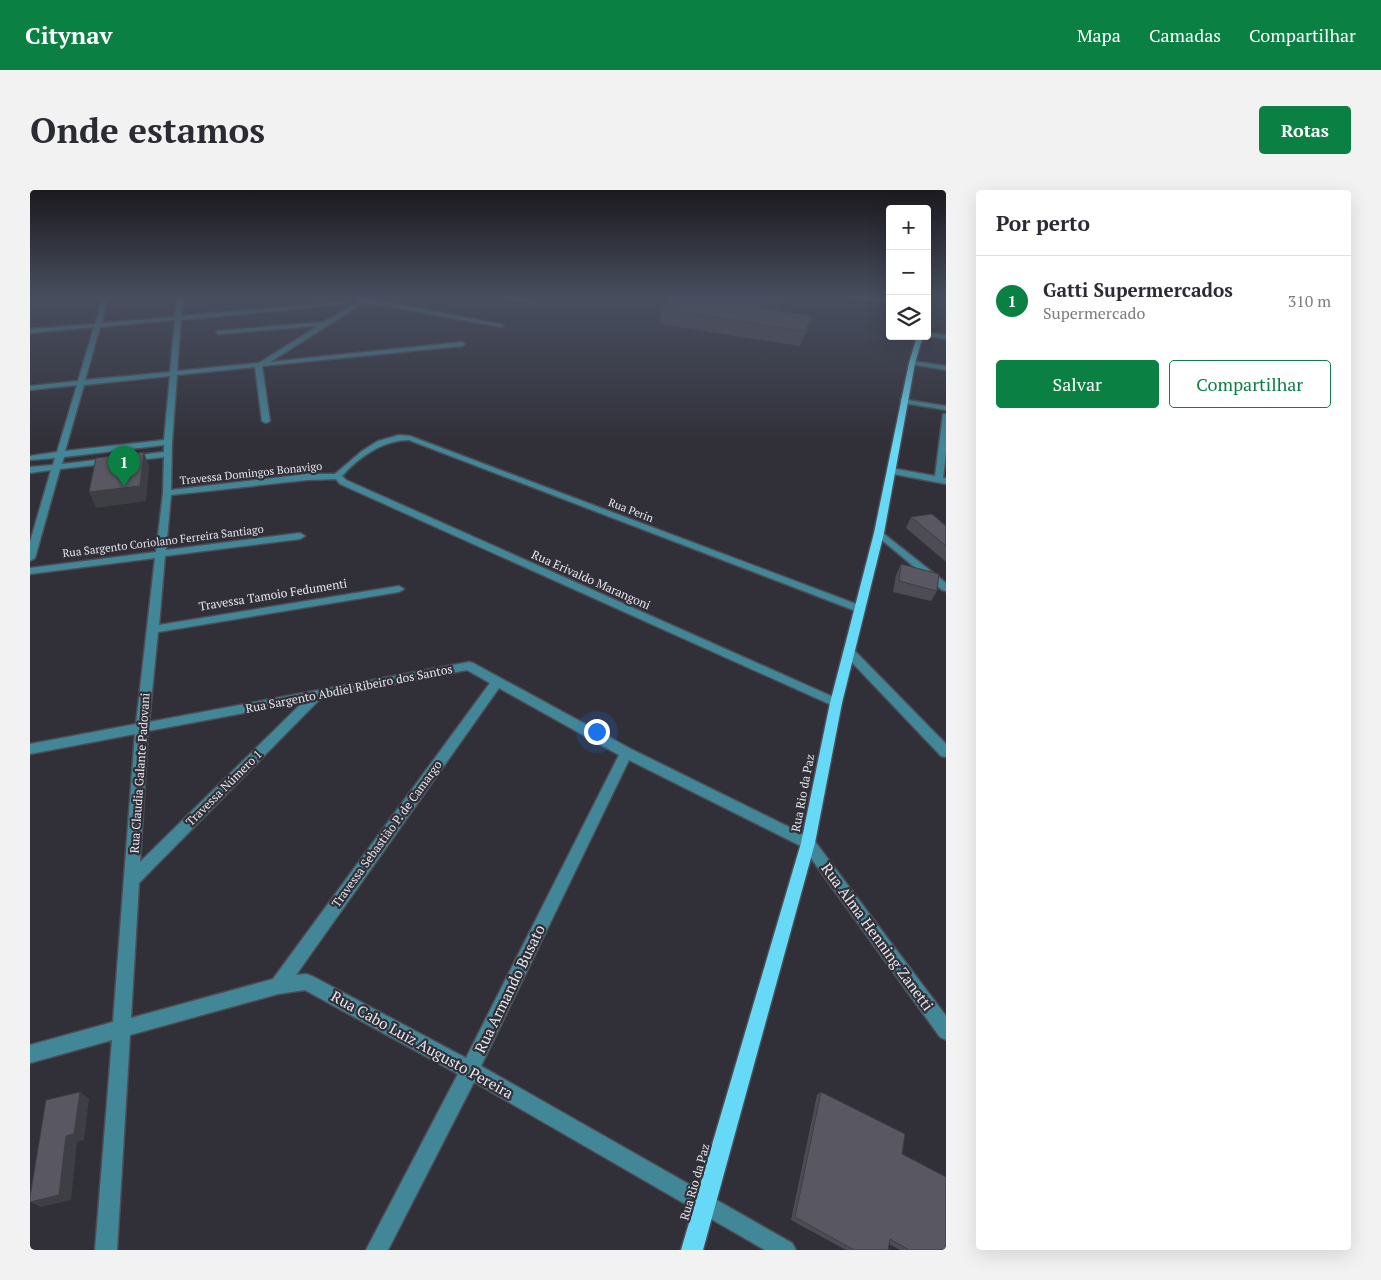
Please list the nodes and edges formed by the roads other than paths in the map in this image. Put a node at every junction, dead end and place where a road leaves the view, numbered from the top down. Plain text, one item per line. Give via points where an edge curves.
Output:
1 (93, 346) edge
2 (176, 346) edge
3 (289, 346) edge
4 (439, 346) edge
5 (917, 346) edge
6 (912, 363) junction
7 (258, 366) junction
8 (946, 368) edge
9 (175, 374) junction
10 (82, 383) junction
11 (30, 388) edge
12 (904, 401) junction
13 (946, 408) edge
14 (946, 416) edge
15 (266, 421) dead end
16 (169, 448) junction
17 (61, 455) junction
18 (30, 458) edge
19 (57, 467) junction
20 (30, 470) edge
21 (891, 471) junction
22 (338, 476) junction
23 (943, 481) edge
24 (167, 494) junction
25 (879, 533) junction
26 (300, 536) dead end
27 (161, 553) junction
28 (30, 558) edge
29 (30, 571) edge
30 (946, 588) edge
31 (399, 589) dead end
32 (860, 609) junction
33 (153, 629) junction
34 (849, 652) junction
35 (497, 682) junction
36 (317, 696) junction
37 (836, 703) junction
38 (142, 729) junction
39 (30, 749) edge
40 (946, 752) edge
41 (626, 753) junction
42 (808, 843) junction
43 (132, 881) junction
44 (278, 986) junction
45 (120, 1029) junction
46 (946, 1031) edge
47 (30, 1054) edge
48 (470, 1070) junction
49 (704, 1204) junction
50 (106, 1250) edge
51 (378, 1250) edge
52 (692, 1250) edge
53 (785, 1250) edge

1 - 10 street
2 - 9 street, Rua Claudia Galante Padovani
3 - 7 street
4 - 7 street
5 - 6 main road, Rua Rio da Paz
6 - 8 street
6 - 12 main road, Rua Rio da Paz
7 - 9 street
7 - 15 street
9 - 10 street
9 - 16 street, Rua Claudia Galante Padovani
10 - 11 street
10 - 17 street
12 - 13 street
12 - 21 main road, Rua Rio da Paz
14 - 23 street
16 - 17 street
16 - 19 street
16 - 24 street, Rua Claudia Galante Padovani
17 - 18 street
17 - 19 street
19 - 20 street
19 - 28 street
21 - 23 street
21 - 25 main road, Rua Rio da Paz
22 - 24 street, Travessa Domingos Bonavigo
22 - 32 street, Rua Perin via 383,440 410,438
22 - 37 street, Rua Erivaldo Marangoni via 343,482
24 - 27 street, Rua Claudia Galante Padovani
25 - 30 street
25 - 32 main road, Rua Rio da Paz
26 - 27 street, Rua Sargento Coriolano Ferreira Santiago
27 - 29 street, Rua Sargento Coriolano Ferreira Santiago
27 - 33 street, Rua Claudia Galante Padovani
31 - 33 street, Travessa Tamoio Fedumenti
32 - 34 main road, Rua Rio da Paz
33 - 38 street, Rua Claudia Galante Padovani
34 - 37 main road, Rua Rio da Paz
34 - 40 street
35 - 36 street, Rua Sargento Abdiel Ribeiro dos Santos via 469,666
35 - 41 street, Rua Sargento Abdiel Ribeiro dos Santos
35 - 44 street, Travessa Sebastião P. de Camargo
36 - 38 street, Rua Sargento Abdiel Ribeiro dos Santos
36 - 43 street, Travessa Número 1
37 - 42 main road, Rua Rio da Paz
38 - 39 street, Rua Sargento Abdiel Ribeiro dos Santos
38 - 43 street, Rua Claudia Galante Padovani
41 - 42 street, Rua Sargento Abdiel Ribeiro dos Santos
41 - 48 street, Rua Armando Busato
42 - 46 street, Rua Alma Henning Zanetti
42 - 49 main road, Rua Rio da Paz
43 - 45 street, Rua Claudia Galante Padovani
44 - 45 street, Rua Cabo Luiz Augusto Pereira
44 - 48 street, Rua Cabo Luiz Augusto Pereira via 306,982
45 - 47 street, Rua Cabo Luiz Augusto Pereira
45 - 50 street, Rua Claudia Galante Padovani
48 - 49 street, Rua Cabo Luiz Augusto Pereira
48 - 51 street, Rua Armando Busato
49 - 52 main road, Rua Rio da Paz
49 - 53 street, Rua Cabo Luiz Augusto Pereira

